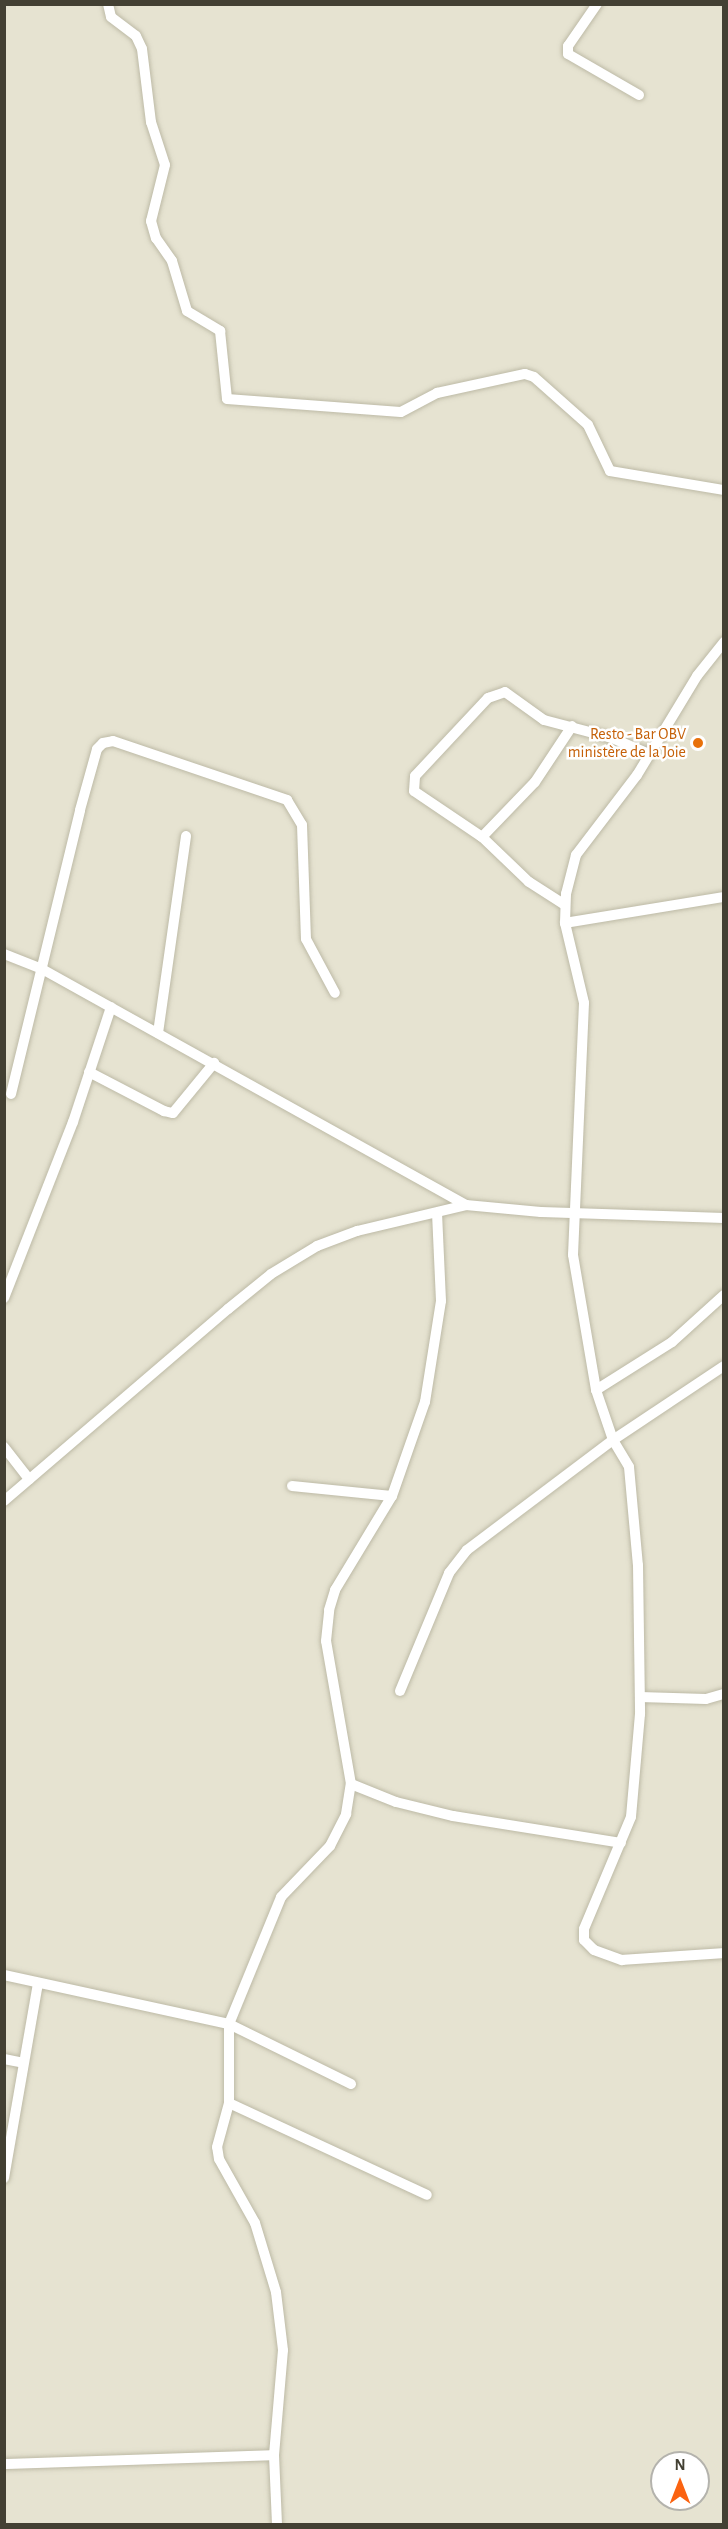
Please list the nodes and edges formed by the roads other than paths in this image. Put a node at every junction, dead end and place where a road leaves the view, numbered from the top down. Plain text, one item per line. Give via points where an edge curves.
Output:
1 (108, 4) edge
2 (597, 4) edge
3 (639, 95) dead end
4 (723, 490) edge
5 (723, 642) edge
6 (572, 726) junction
7 (649, 754) junction
8 (186, 837) dead end
9 (482, 837) junction
10 (723, 897) edge
11 (565, 905) junction
12 (565, 923) junction
13 (4, 954) edge
14 (42, 969) junction
15 (335, 993) dead end
16 (111, 1007) junction
17 (158, 1033) junction
18 (214, 1063) junction
19 (88, 1072) junction
20 (11, 1094) dead end
21 (466, 1204) junction
22 (437, 1213) junction
23 (574, 1213) junction
24 (723, 1218) edge
25 (723, 1295) edge
26 (4, 1298) edge
27 (723, 1366) edge
28 (596, 1390) junction
29 (613, 1440) junction
30 (4, 1447) edge
31 (29, 1479) junction
32 (292, 1486) dead end
33 (392, 1496) junction
34 (4, 1501) edge
35 (400, 1691) dead end
36 (723, 1694) edge
37 (640, 1697) junction
38 (351, 1784) junction
39 (621, 1843) junction
40 (723, 1953) edge
41 (4, 1975) edge
42 (38, 1984) junction
43 (229, 2024) junction
44 (4, 2060) edge
45 (24, 2062) junction
46 (351, 2084) dead end
47 (229, 2103) junction
48 (8, 2142) edge
49 (4, 2178) edge
50 (427, 2195) dead end
51 (274, 2455) junction
52 (4, 2464) edge
53 (277, 2524) edge

1 - 4 street via 111,17 136,36 142,49 151,122 165,165 151,221 156,238 172,261 187,311 220,331 227,399 401,412 436,393 525,374 534,376 588,424 610,471
2 - 3 street via 568,46 568,54
5 - 7 street
6 - 7 street
6 - 9 street via 535,782
6 - 9 street via 544,720 505,692 496,693 415,776 414,791
7 - 11 street via 576,855
8 - 17 street
9 - 11 street via 529,882
10 - 12 street
11 - 12 street
12 - 23 street via 584,1003
13 - 14 street
14 - 15 street via 97,749 113,741 287,801 302,825 306,939
14 - 16 street
14 - 20 street
16 - 17 street
16 - 19 street
17 - 18 street
18 - 19 street via 174,1113
18 - 21 street
19 - 26 street via 74,1122
21 - 22 street
21 - 23 street
22 - 31 street via 357,1231 317,1246 271,1274
22 - 33 street via 441,1301 435,1354 410,1453
23 - 24 street
23 - 28 street via 575,1266
25 - 28 street via 672,1342
27 - 29 street
28 - 29 street
29 - 35 street via 467,1550 449,1573
29 - 37 street via 629,1467 631,1480 638,1565
30 - 31 street
31 - 34 street
32 - 33 street
33 - 38 street via 335,1590 328,1610 326,1641
36 - 37 street via 706,1699
37 - 39 street via 631,1817
38 - 39 street via 396,1802 453,1816
38 - 43 street via 341,1830 281,1897
39 - 40 street via 584,1929 587,1946 622,1960
41 - 42 street
42 - 43 street
42 - 45 street
43 - 46 street
43 - 47 street
44 - 45 street
45 - 48 street
47 - 50 street
47 - 51 street via 217,2147 219,2159 255,2223 276,2292 283,2350
48 - 49 street
51 - 52 street
51 - 53 street

